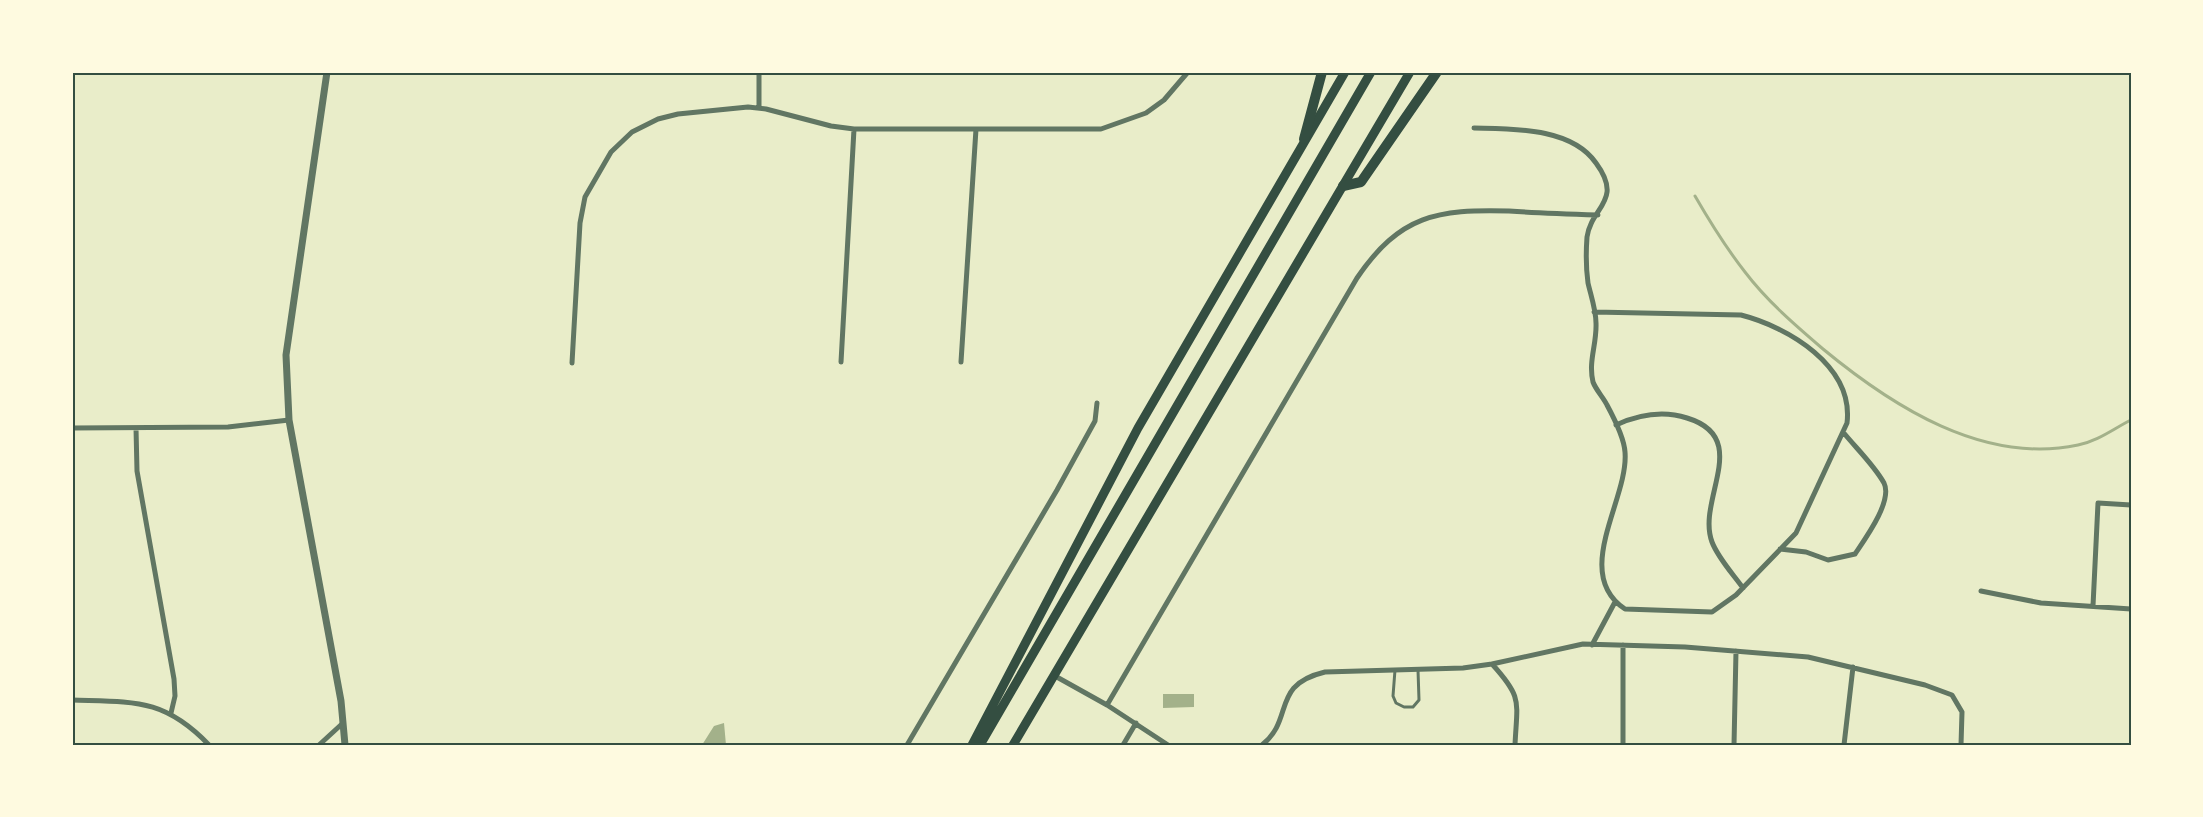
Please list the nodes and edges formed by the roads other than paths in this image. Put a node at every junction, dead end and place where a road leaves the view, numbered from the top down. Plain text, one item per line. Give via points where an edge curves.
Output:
1 (327, 72) edge
2 (759, 72) edge
3 (1188, 72) edge
4 (1322, 72) edge
5 (1345, 72) edge
6 (1371, 72) edge
7 (1410, 72) edge
8 (1437, 72) edge
9 (759, 108) junction
10 (1474, 128) dead end
11 (854, 129) junction
12 (976, 129) junction
13 (1304, 140) junction
14 (1343, 186) junction
15 (1598, 215) junction
16 (1594, 312) junction
17 (841, 362) dead end
18 (961, 362) dead end
19 (572, 363) dead end
20 (1097, 403) dead end
21 (289, 420) junction
22 (1616, 425) junction
23 (72, 428) edge
24 (136, 428) junction
25 (1843, 432) junction
26 (2131, 505) edge
27 (1780, 549) junction
28 (1743, 588) junction
29 (1981, 591) dead end
30 (1615, 602) junction
31 (2093, 606) junction
32 (2131, 609) edge
33 (1592, 645) junction
34 (1623, 645) junction
35 (1736, 651) junction
36 (1491, 664) junction
37 (1853, 667) junction
38 (1395, 670) junction
39 (1418, 670) junction
40 (1055, 676) junction
41 (72, 700) edge
42 (1107, 705) junction
43 (171, 713) junction
44 (343, 723) junction
45 (1136, 723) junction
46 (210, 745) edge
47 (319, 745) edge
48 (345, 745) edge
49 (907, 745) edge
50 (972, 745) edge
51 (980, 745) edge
52 (1013, 745) edge
53 (1123, 745) edge
54 (1168, 745) edge
55 (1262, 745) edge
56 (1515, 745) edge
57 (1623, 745) edge
58 (1734, 745) edge
59 (1845, 745) edge
60 (1961, 745) edge

1 - 21 street via 286,355
2 - 9 street
3 - 12 street via 1164,100 1146,113 1101,129
4 - 13 highway
5 - 13 highway
6 - 51 highway
7 - 14 highway
8 - 14 highway via 1361,182
9 - 11 street
9 - 19 street via 701,110 658,119 632,132 611,152 585,196 580,223
10 - 15 street via 1534,130 1570,143 1595,161 1605,177 1607,196
11 - 12 street
11 - 17 street
12 - 18 street
13 - 50 highway via 1138,428
14 - 40 highway
15 - 16 street via 1587,238
15 - 42 street via 1444,212 1403,229 1379,249 1358,278
16 - 22 street via 1590,362 1594,384
16 - 25 street via 1741,315 1766,323 1809,347 1827,364 1842,387 1849,412
20 - 49 street via 1095,421 1062,482
21 - 24 street via 228,427
21 - 44 street
22 - 28 street via 1640,415 1679,415 1701,422 1714,433 1719,464 1709,523 1711,542
22 - 30 street via 1625,450 1624,477 1609,518 1603,576
23 - 24 street
24 - 43 street via 137,471 174,679
25 - 27 street via 1796,532
25 - 27 street via 1885,484 1885,500 1871,531 1855,554 1828,560
26 - 31 street via 2098,503
27 - 28 street
28 - 30 street via 1712,612 1650,612 1625,609
29 - 31 street via 2041,603
30 - 33 street
31 - 32 street
33 - 34 street
33 - 36 street
34 - 35 street
34 - 57 street
35 - 37 street via 1809,657
35 - 58 street
36 - 39 street
36 - 56 street via 1512,686 1516,697
37 - 59 street
37 - 60 street via 1952,695 1962,712
38 - 39 street
38 - 39 lane via 1393,696 1396,704 1404,707 1413,707 1419,700
38 - 55 street via 1311,675 1288,694 1278,726
40 - 42 street
40 - 52 highway
41 - 43 street via 142,704
42 - 45 street
43 - 46 street
44 - 47 street
44 - 48 street
45 - 53 street
45 - 54 street

